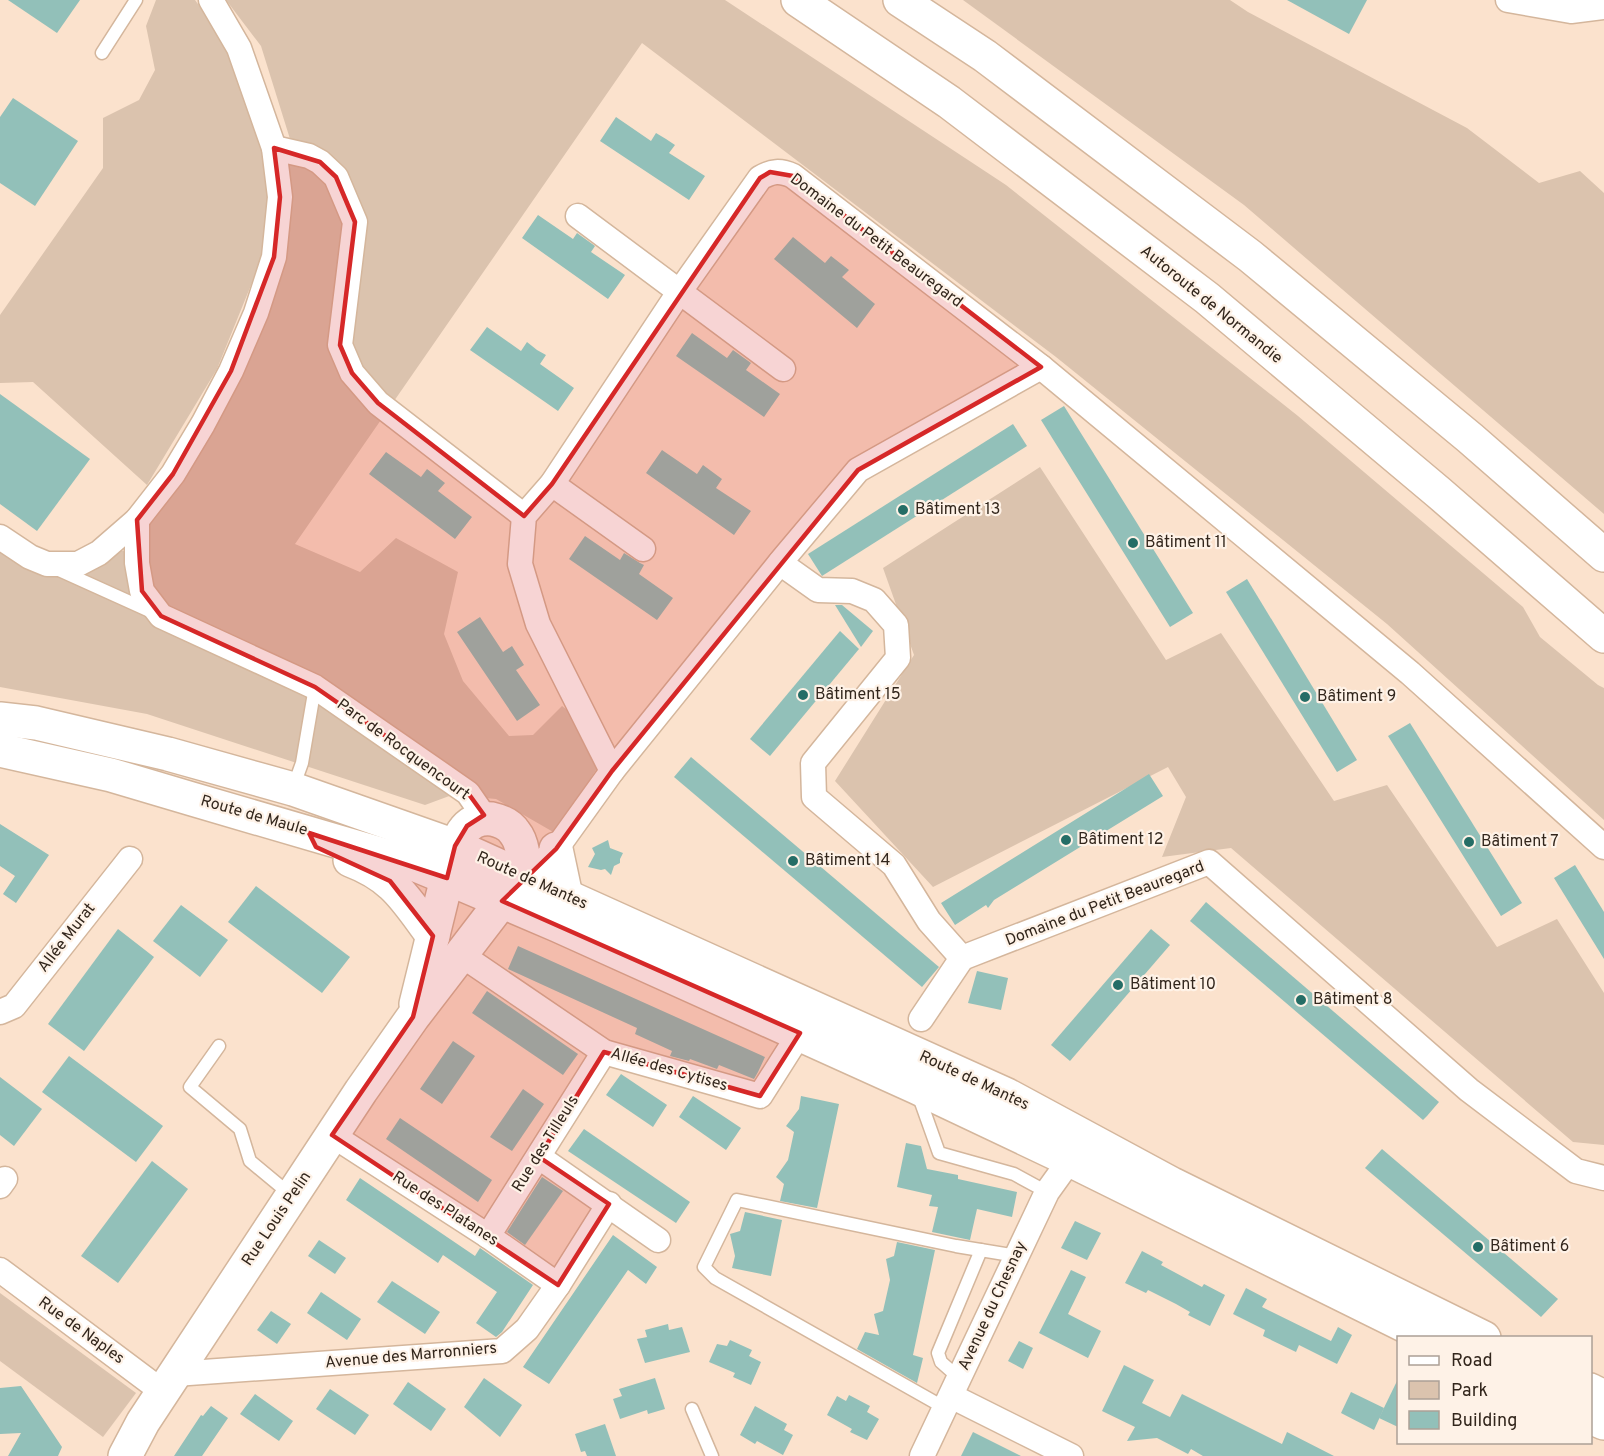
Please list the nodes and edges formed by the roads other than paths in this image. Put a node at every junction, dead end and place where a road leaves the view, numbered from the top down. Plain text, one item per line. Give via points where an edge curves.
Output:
1 (136, 0) edge
2 (211, 0) edge
3 (798, 0) edge
4 (900, 0) edge
5 (1508, 0) edge
6 (1604, 7) edge
7 (102, 53) dead end
8 (274, 148) junction
9 (578, 216) dead end
10 (680, 291) junction
11 (1041, 367) junction
12 (783, 369) dead end
13 (552, 484) junction
14 (524, 516) junction
15 (137, 520) junction
16 (0, 537) edge
17 (644, 549) dead end
18 (1604, 555) edge
19 (780, 563) junction
20 (47, 564) junction
21 (161, 616) junction
22 (1604, 636) edge
23 (315, 687) junction
24 (0, 719) edge
25 (0, 750) edge
26 (0, 770) edge
27 (612, 771) junction
28 (111, 776) junction
29 (293, 789) junction
30 (486, 819) junction
31 (309, 833) junction
32 (455, 846) junction
33 (1604, 847) edge
34 (556, 849) junction
35 (130, 859) dead end
36 (447, 878) junction
37 (525, 878) junction
38 (566, 896) junction
39 (502, 901) junction
40 (447, 945) junction
41 (962, 958) junction
42 (0, 1012) edge
43 (921, 1019) dead end
44 (800, 1033) junction
45 (219, 1046) dead end
46 (604, 1052) junction
47 (916, 1087) junction
48 (332, 1135) junction
49 (539, 1156) junction
50 (1070, 1160) junction
51 (1604, 1178) edge
52 (1047, 1192) junction
53 (292, 1196) junction
54 (609, 1204) junction
55 (488, 1236) junction
56 (658, 1240) dead end
57 (981, 1250) junction
58 (1017, 1256) junction
59 (0, 1270) edge
60 (558, 1285) junction
61 (1426, 1336) edge
62 (1480, 1336) edge
63 (169, 1383) junction
64 (951, 1394) junction
65 (692, 1409) dead end
66 (143, 1422) junction
67 (111, 1456) edge
68 (125, 1456) edge
69 (712, 1456) edge
70 (922, 1456) edge
71 (1071, 1456) edge

1 - 7 lane
2 - 8 street via 239,48
3 - 22 main road, Autoroute de Normandie via 949,102 1207,298
4 - 18 main road via 985,56 1250,256
5 - 6 street via 1571,11
8 - 14 street via 320,162 336,177 355,222 340,345 352,373 378,404
8 - 15 street via 280,197 274,257 256,313 203,424 173,474
9 - 10 street
10 - 11 street, Domaine du Petit Beauregard via 760,178 770,172 783,172
10 - 12 street
10 - 13 street, Domaine du Petit Beauregard
11 - 19 street via 858,470
11 - 33 street, Domaine du Petit Beauregard via 1410,673
13 - 14 street, Domaine du Petit Beauregard
13 - 17 street
14 - 27 street via 520,564 538,624
15 - 20 street via 99,554 78,564
15 - 21 street, Parc de Rocquencourt via 137,563 142,591
16 - 20 street
19 - 27 street
19 - 41 street via 818,591 852,591 874,600 896,625 898,658 813,763 814,797 894,865 928,921
20 - 21 lane
21 - 23 street, Parc de Rocquencourt
23 - 29 lane, Parc de Rocquencourt via 302,762
23 - 30 street, Parc de Rocquencourt via 468,793
24 - 29 main road via 36,723 168,754
25 - 28 main road, Route de Maule
26 - 28 main road
27 - 34 street
28 - 31 main road, Route de Maule
29 - 32 main road
30 - 32 main road via 467,826
30 - 37 main road via 500,821 517,834
31 - 36 main road, Route de Maule via 411,863
31 - 40 main road via 316,847 368,867 390,881
32 - 36 main road, Rue Louis Pelin
32 - 37 main road, Route de Mantes
34 - 37 street
34 - 38 main road
35 - 42 street, Allée Murat via 14,1006
36 - 39 main road, Route de Maule
36 - 40 main road, Rue Louis Pelin
37 - 38 main road, Route de Mantes
37 - 39 main road, Rue Louis Pelin
38 - 62 main road, Route de Mantes via 1007,1095 1172,1184
39 - 40 main road, Rue Louis Pelin
39 - 44 main road, Route de Mantes
40 - 46 street, Allée des Cytises
40 - 48 main road, Rue Louis Pelin via 412,1017
41 - 43 street
41 - 51 street, Domaine du Petit Beauregard via 1209,862 1469,1090 1576,1171
44 - 46 street, Allée des Cytises via 760,1096
44 - 47 main road, Route de Mantes
45 - 53 lane via 190,1087 240,1129 250,1161
46 - 49 street, Rue des Tilleuls
47 - 50 main road, Route de Mantes
47 - 52 lane via 939,1154 1014,1174
48 - 53 main road, Rue Louis Pelin
48 - 55 street, Rue des Platanes
49 - 54 street
49 - 55 street, Rue des Tilleuls
50 - 52 street, Avenue du Chesnay
50 - 61 main road, Route de Mantes
52 - 58 street, Avenue du Chesnay
53 - 63 main road, Rue Louis Pelin
54 - 56 street
54 - 60 street, Avenue des Marronniers
55 - 60 street, Rue des Platanes
57 - 58 lane
57 - 64 lane via 938,1353
57 - 64 lane via 737,1200 704,1267 715,1278
58 - 64 street, Avenue du Chesnay
59 - 63 street, Rue de Naples
60 - 63 street, Avenue des Marronniers via 526,1329 502,1351
63 - 66 main road, Rue Louis Pelin
64 - 70 street, Avenue du Chesnay
64 - 71 street
65 - 69 lane
66 - 67 main road, Rue Louis Pelin
66 - 68 main road, Rue Louis Pelin

